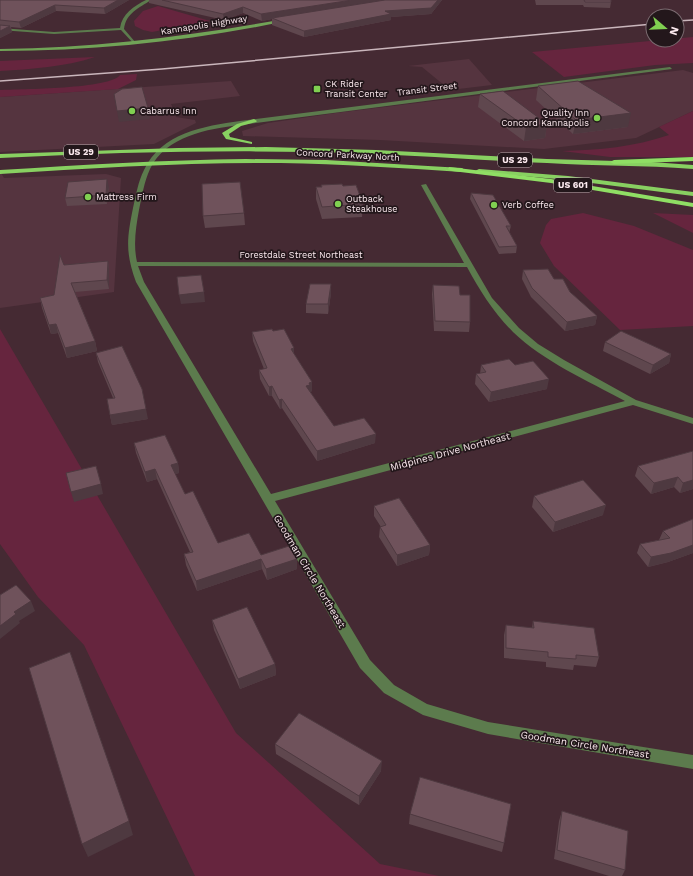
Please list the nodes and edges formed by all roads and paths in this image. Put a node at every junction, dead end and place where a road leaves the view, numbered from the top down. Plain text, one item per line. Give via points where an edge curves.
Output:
1 (149, 0) edge
2 (287, 20) edge
3 (0, 29) edge
4 (122, 29) junction
5 (134, 43) junction
6 (0, 50) edge
7 (670, 68) dead end
8 (254, 121) junction
9 (162, 150) junction
10 (315, 150) junction
11 (0, 156) edge
12 (693, 159) edge
13 (614, 162) junction
14 (150, 164) junction
15 (693, 167) edge
16 (452, 170) junction
17 (0, 172) edge
18 (424, 185) dead end
19 (693, 194) edge
20 (693, 206) edge
21 (134, 264) junction
22 (469, 265) junction
23 (633, 402) junction
24 (693, 421) edge
25 (267, 499) junction
26 (693, 762) edge

1 - 4 street via 128,14 123,21
2 - 5 main road, Kannapolis Highway via 198,36
3 - 4 street via 54,33
4 - 5 street
5 - 6 main road, Kannapolis Highway
7 - 8 street, Transit Street
8 - 9 street, Transit Street via 200,130 180,138
8 - 10 highway via 230,129 225,135 239,142
9 - 10 highway, Concord Parkway North / US 29
9 - 11 highway, Concord Parkway North / US 29
9 - 14 street, Transit Street
10 - 13 highway, Concord Parkway North / US 29
12 - 13 highway
13 - 15 highway, Concord Parkway North / US 29
14 - 16 highway, Concord Parkway North / US 29 via 281,161
14 - 17 highway, Concord Parkway North / US 29
14 - 21 street, Goodman Circle Northeast via 139,196 130,248
16 - 19 highway, Concord Parkway North / US 29 via 548,176
16 - 20 highway, US 601 via 559,182
18 - 22 street
21 - 22 street, Forestdale Street Northeast
21 - 25 street, Goodman Circle Northeast via 140,282
22 - 23 street via 489,299 516,330 535,346
23 - 24 street
23 - 25 street, Midpines Drive Northeast
25 - 26 street, Goodman Circle Northeast via 364,664 389,689 423,709 488,728

